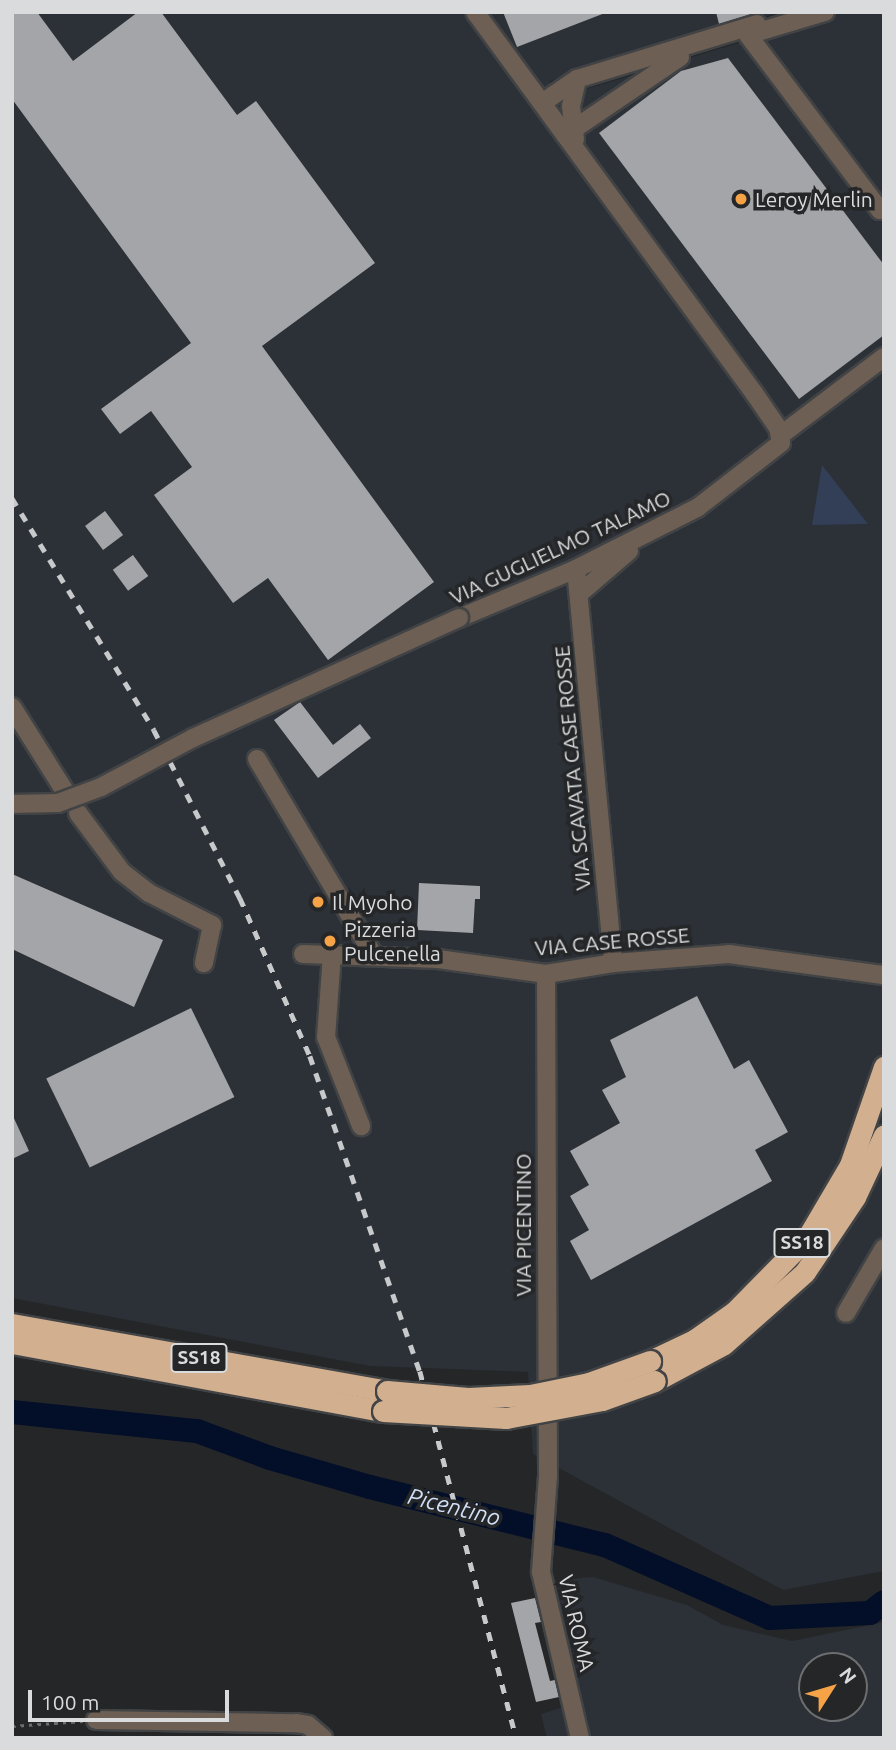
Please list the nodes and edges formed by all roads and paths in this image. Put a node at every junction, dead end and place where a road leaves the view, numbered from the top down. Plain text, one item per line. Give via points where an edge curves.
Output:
1 (475, 12) edge
2 (794, 12) edge
3 (825, 12) edge
4 (745, 32) junction
5 (577, 79) junction
6 (542, 103) junction
7 (568, 133) junction
8 (882, 212) edge
9 (884, 357) edge
10 (781, 435) junction
11 (652, 532) junction
12 (576, 569) junction
13 (579, 594) junction
14 (12, 707) edge
15 (257, 759) dead end
16 (64, 790) dead end
17 (12, 804) edge
18 (78, 813) dead end
19 (303, 954) dead end
20 (332, 954) junction
21 (374, 956) junction
22 (204, 963) dead end
23 (613, 963) junction
24 (546, 974) junction
25 (883, 975) edge
26 (884, 1067) edge
27 (361, 1126) dead end
28 (884, 1135) edge
29 (884, 1248) edge
30 (846, 1313) dead end
31 (12, 1324) edge
32 (12, 1343) edge
33 (653, 1371) junction
34 (385, 1401) junction
35 (548, 1476) joint
36 (96, 1720) joint
37 (12, 1726) edge
38 (323, 1738) edge
39 (580, 1738) edge

1 - 6 street
2 - 4 street
3 - 4 street
4 - 5 street
4 - 7 street via 672,59
4 - 8 street
5 - 6 street
5 - 7 street
6 - 7 street
7 - 10 street
9 - 10 street, VIA GUGLIELMO TALAMO
10 - 11 street, VIA GUGLIELMO TALAMO via 778,448 748,472
11 - 12 street, VIA GUGLIELMO TALAMO
11 - 13 street
12 - 13 street, VIA SCAVATA CASE ROSSE
12 - 17 street, VIA GUGLIELMO TALAMO, bridge via 229,721 101,787 58,803
13 - 23 street, VIA SCAVATA CASE ROSSE
14 - 16 street
15 - 21 street
18 - 22 street via 122,872 149,893 212,926
19 - 20 street, VIA CASE ROSSE
20 - 21 street, VIA CASE ROSSE
20 - 27 street via 326,1037
21 - 24 street, VIA CASE ROSSE via 438,959
23 - 24 street, VIA CASE ROSSE
23 - 25 street, VIA CASE ROSSE via 729,954
24 - 35 street, VIA PICENTINO
26 - 33 highway, SS18 via 849,1165 807,1238 734,1312
28 - 33 highway, SS18 via 855,1197 805,1272 724,1343
29 - 30 street
31 - 34 highway, SS18
32 - 34 highway, SS18
33 - 34 highway, SS18, bridge via 601,1400 506,1418
35 - 39 street, VIA ROMA via 541,1572
36 - 37 path
36 - 38 street via 296,1723

